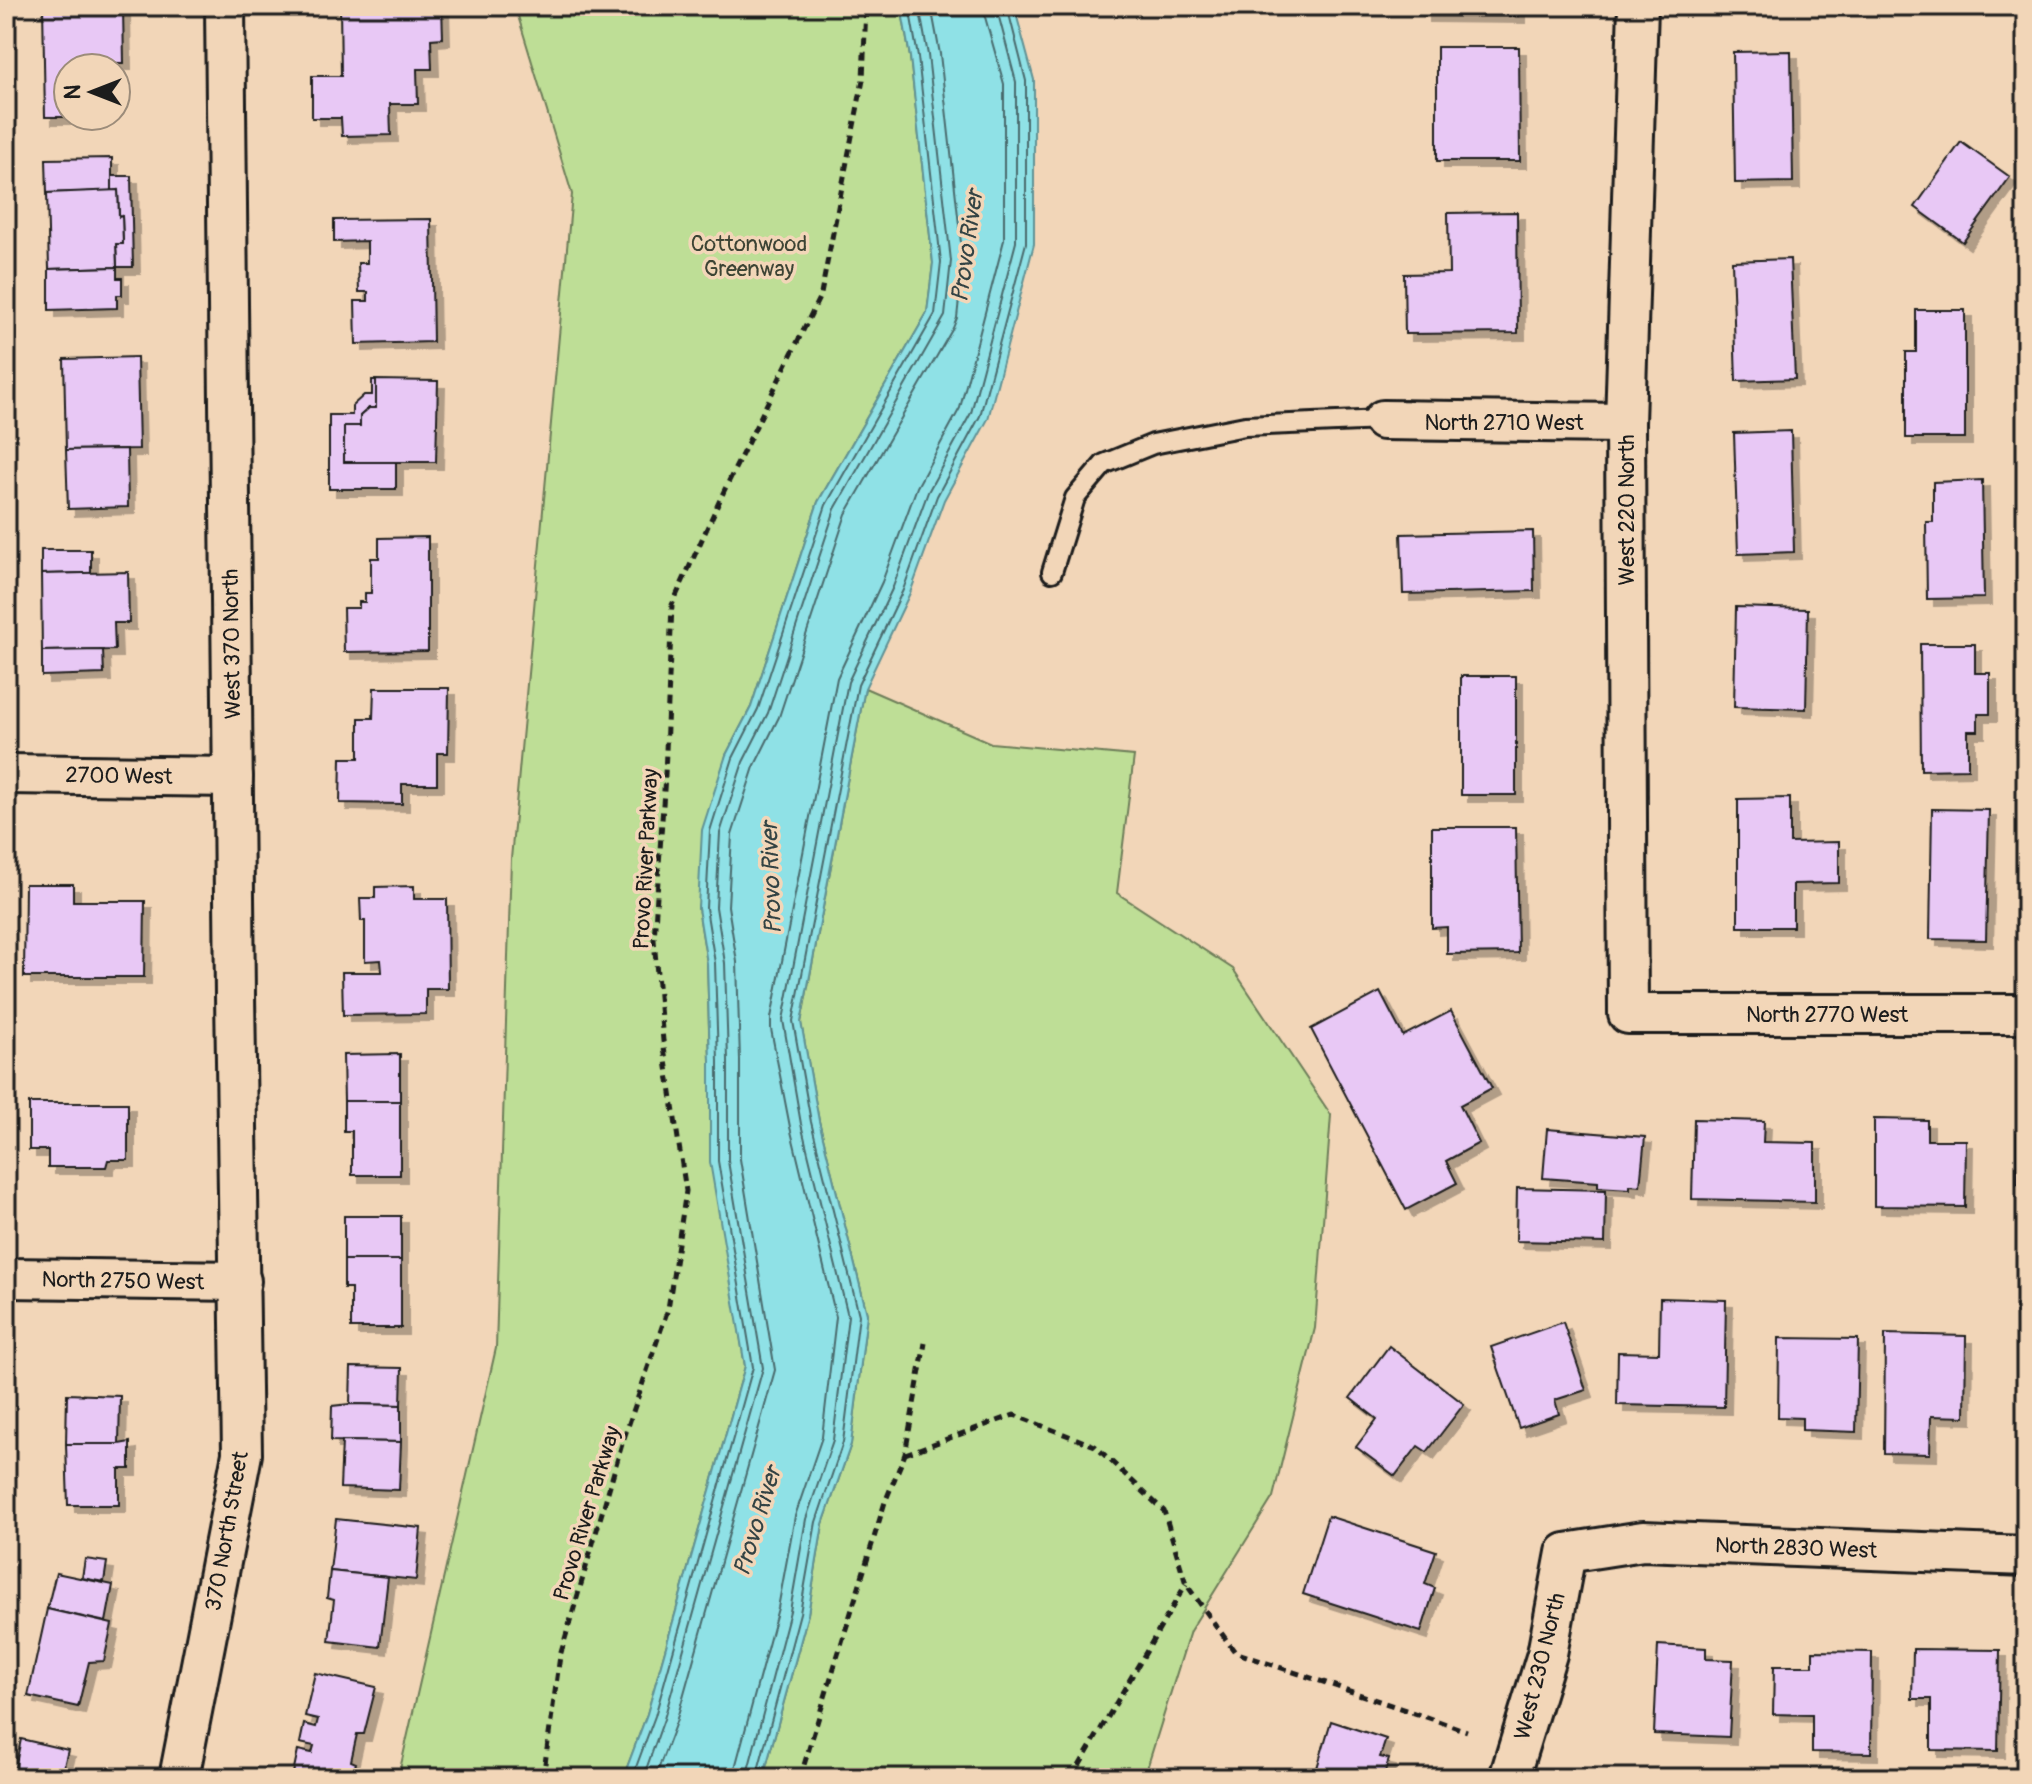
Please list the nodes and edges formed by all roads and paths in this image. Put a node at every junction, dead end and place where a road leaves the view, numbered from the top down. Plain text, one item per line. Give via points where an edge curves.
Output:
1 (225, 6) edge
2 (866, 6) edge
3 (1638, 6) edge
4 (1383, 420) joint
5 (1625, 423) junction
6 (1052, 572) dead end
7 (6, 774) edge
8 (233, 777) junction
9 (1628, 1014) joint
10 (2026, 1014) edge
11 (6, 1278) edge
12 (241, 1281) junction
13 (925, 1343) dead end
14 (905, 1454) junction
15 (1566, 1553) joint
16 (2026, 1556) edge
17 (1186, 1584) junction
18 (1467, 1731) dead end
19 (179, 1778) edge
20 (543, 1778) edge
21 (800, 1778) edge
22 (1072, 1778) edge
23 (1509, 1778) edge

1 - 8 street, West 370 North
2 - 20 path, Provo River Parkway via 863,80 821,294 672,605 654,940 686,1191 668,1309 560,1656
3 - 5 street, West 220 North
4 - 5 street, North 2710 West
4 - 6 lane via 1245,426 1153,444 1104,464 1075,498
5 - 9 street, West 220 North
7 - 8 street, 2700 West
8 - 12 street, West 370 North
9 - 10 street, North 2770 West
11 - 12 street, North 2750 West
12 - 19 street, 370 North Street via 242,1454
13 - 14 path
14 - 17 path via 1014,1415 1095,1446 1164,1511
14 - 21 path via 885,1502
15 - 16 street, North 2830 West via 1643,1541
15 - 23 street, West 230 North via 1547,1654
17 - 18 path via 1235,1652
17 - 22 path

